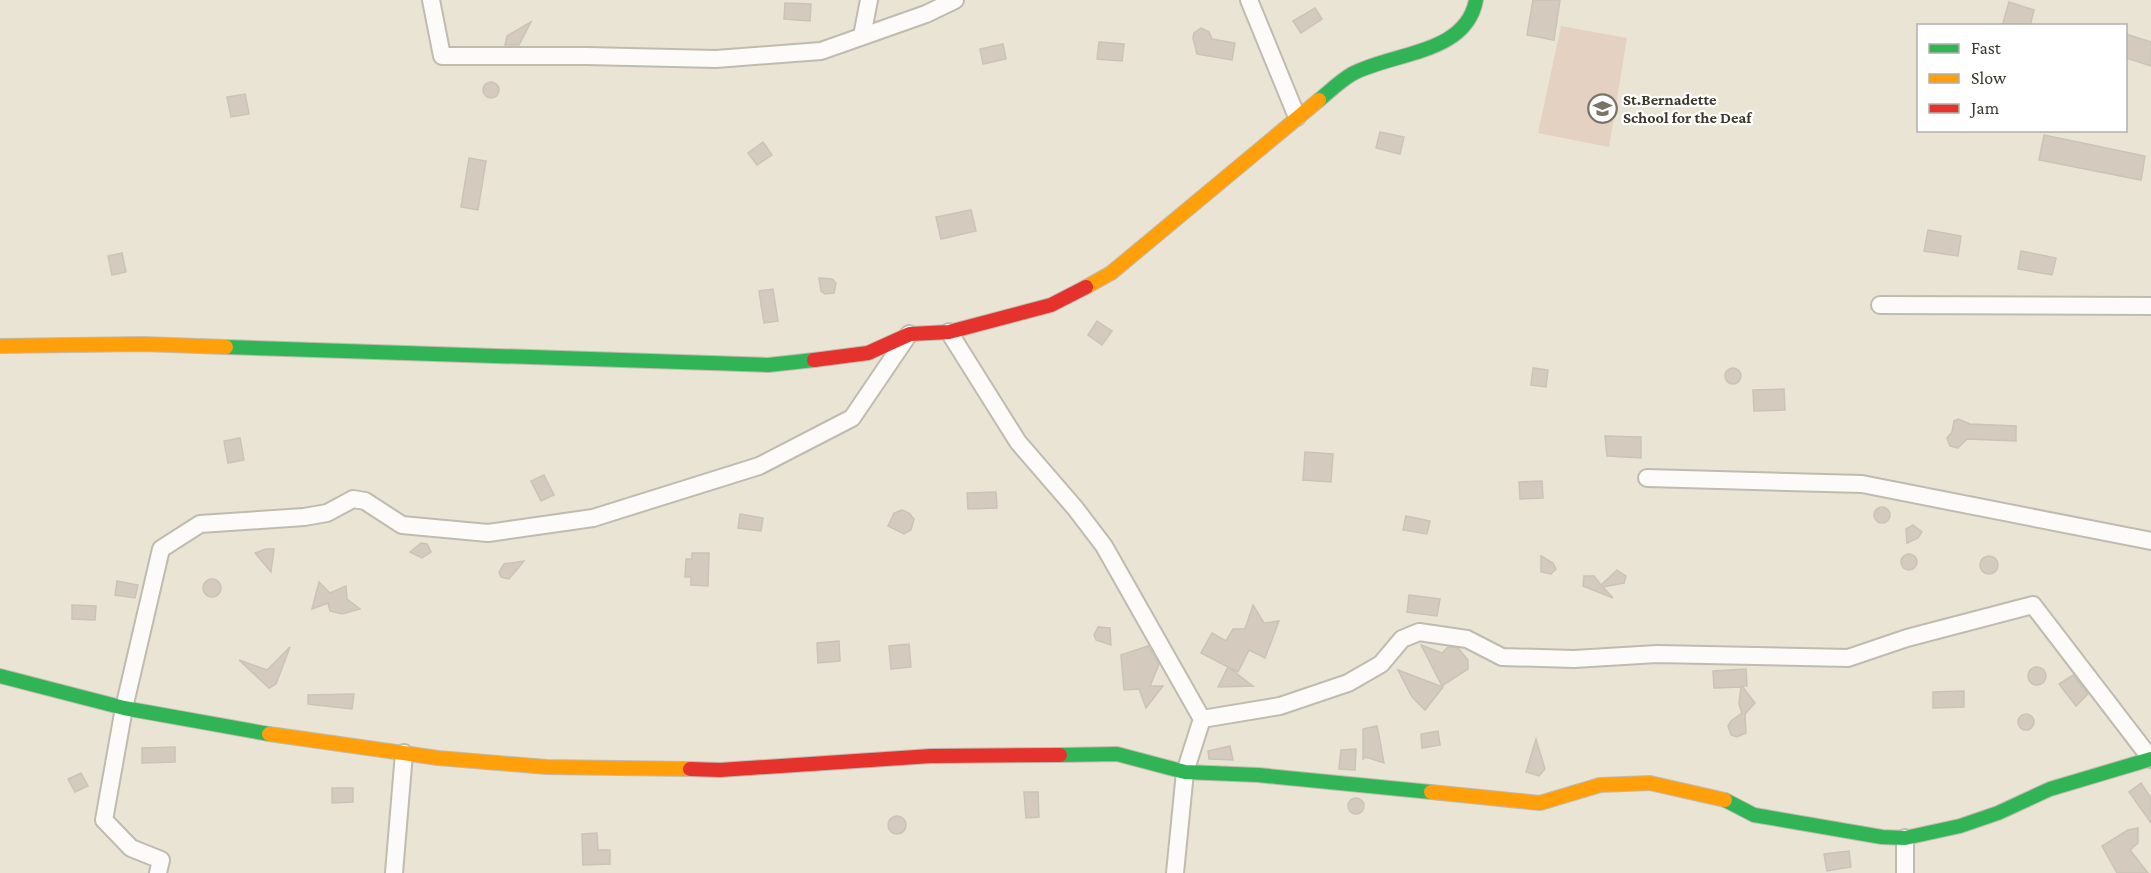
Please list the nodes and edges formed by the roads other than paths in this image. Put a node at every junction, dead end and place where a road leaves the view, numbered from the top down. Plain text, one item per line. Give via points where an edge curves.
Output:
1 (431, 0) edge
2 (869, 0) edge
3 (955, 0) edge
4 (1249, 0) edge
5 (1476, 0) edge
6 (862, 36) junction
7 (1297, 117) junction
8 (1880, 305) dead end
9 (2151, 306) edge
10 (949, 332) junction
11 (910, 334) junction
12 (0, 346) edge
13 (1647, 478) dead end
14 (2151, 541) edge
15 (0, 676) edge
16 (124, 708) junction
17 (1202, 719) junction
18 (404, 753) junction
19 (2151, 759) edge
20 (1185, 772) junction
21 (1905, 838) junction
22 (158, 873) edge
23 (394, 873) edge
24 (1175, 873) edge
25 (1905, 873) edge

1 - 6 street via 442,56 716,59 821,51
2 - 6 street
3 - 6 street
4 - 7 street
5 - 7 street via 1461,31 1444,41 1352,74
7 - 10 street via 1111,273 1051,305
8 - 9 street
10 - 11 street
10 - 17 street via 1018,442 1104,546
11 - 12 street via 868,353 768,365 143,344
11 - 16 street via 852,418 759,466 593,518 488,533 402,525 365,501 353,499 327,513 304,518 200,524 161,549
13 - 14 street via 1862,484
15 - 16 street
16 - 18 street
16 - 22 street via 104,820 131,848 161,860
17 - 19 street via 1280,706 1348,683 1381,664 1402,639 1419,632 1467,639 1502,657 1657,654 1848,658 2033,605
17 - 20 street
18 - 20 street via 548,766 720,770 931,756 1117,754
18 - 23 street
19 - 21 street via 2050,789 1960,826
20 - 21 street via 1258,775 1540,803 1600,785 1650,783 1719,797 1754,815
20 - 24 street
21 - 25 street

